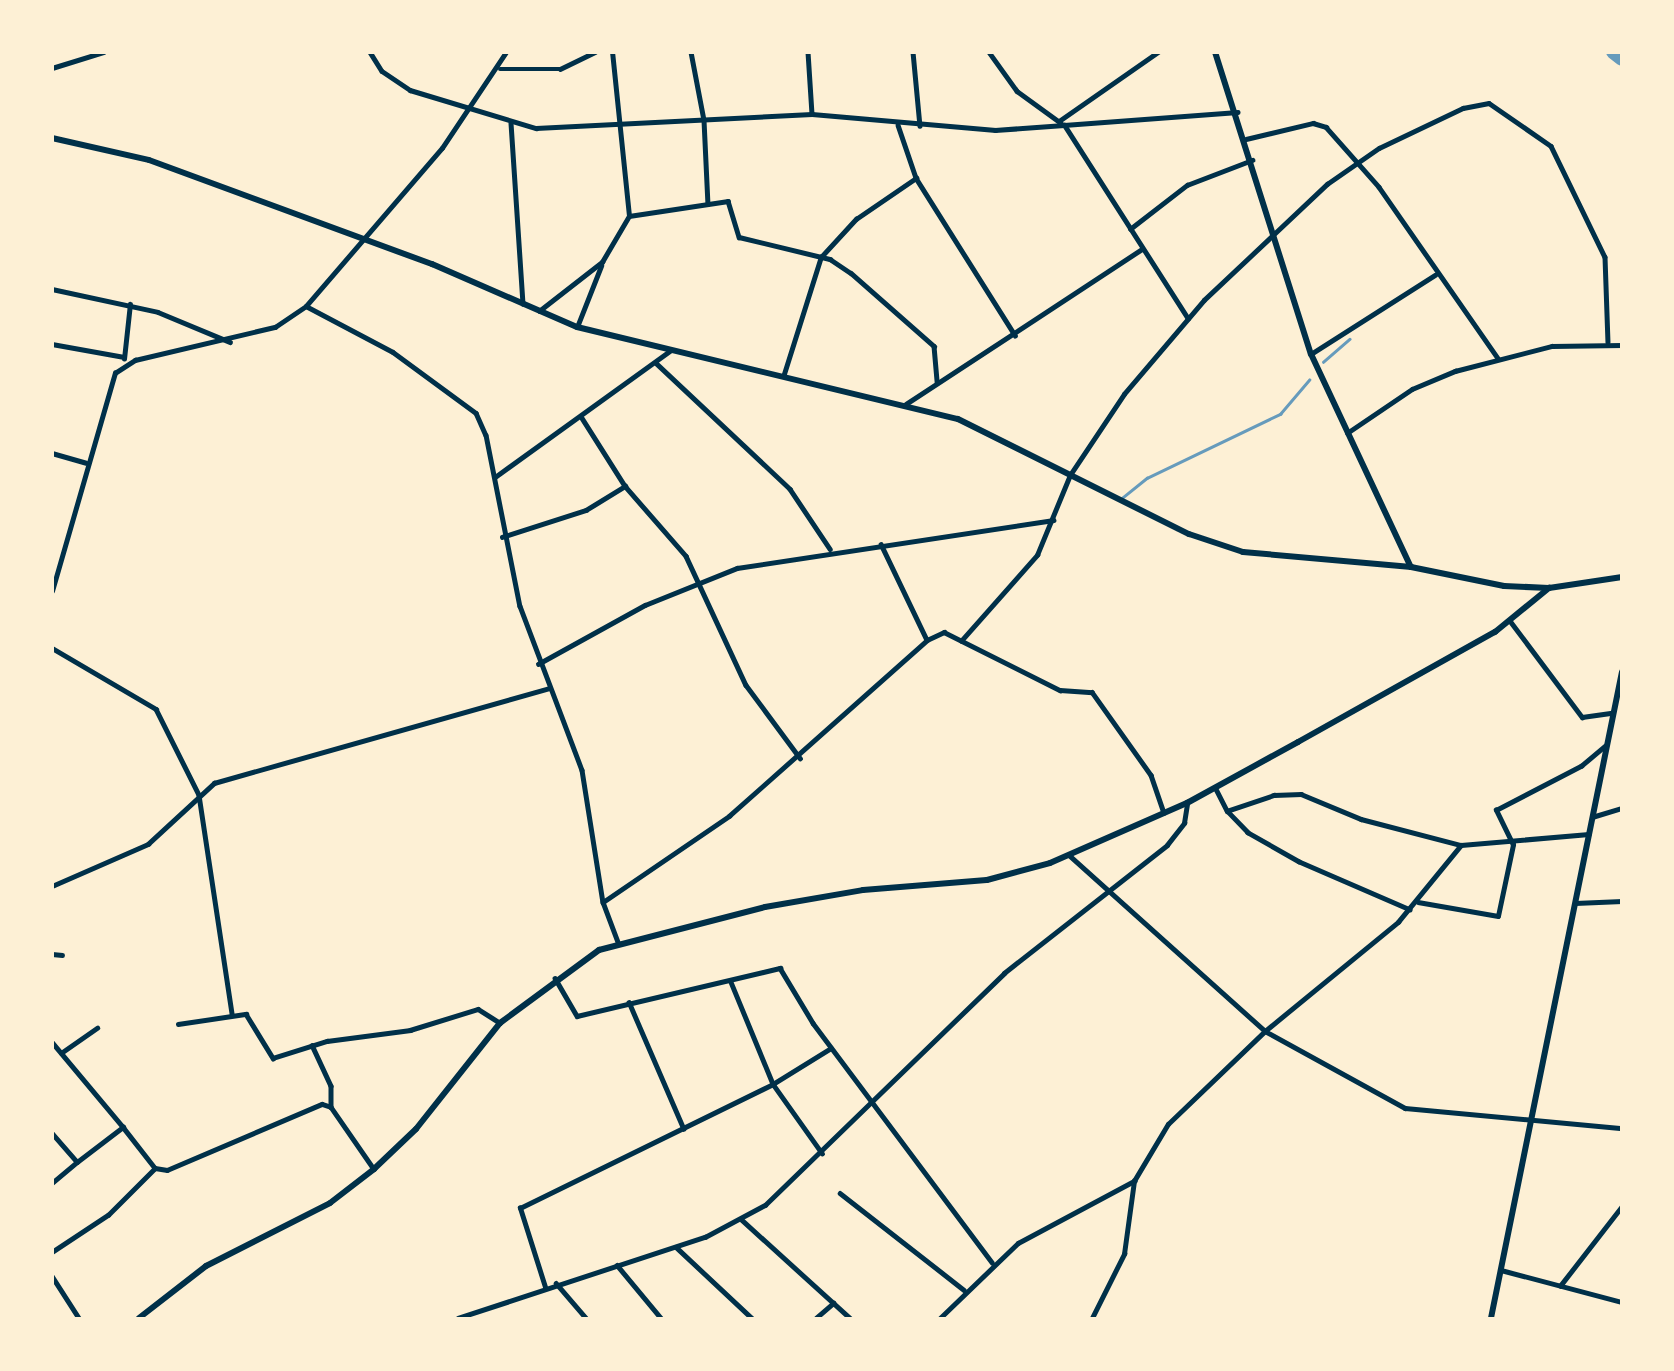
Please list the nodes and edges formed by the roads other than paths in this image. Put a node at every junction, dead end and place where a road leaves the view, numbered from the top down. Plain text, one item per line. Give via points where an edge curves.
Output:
1 (104, 52) edge
2 (370, 52) edge
3 (506, 52) edge
4 (594, 52) edge
5 (612, 52) edge
6 (691, 52) edge
7 (808, 52) edge
8 (913, 52) edge
9 (989, 52) edge
10 (1158, 52) edge
11 (1215, 52) edge
12 (52, 68) edge
13 (500, 69) junction
14 (474, 106) junction
15 (1238, 112) junction
16 (812, 114) junction
17 (704, 120) junction
18 (1059, 121) junction
19 (511, 123) junction
20 (620, 125) junction
21 (898, 125) junction
22 (1065, 125) junction
23 (920, 126) junction
24 (52, 138) edge
25 (1246, 139) junction
26 (1252, 160) junction
27 (1359, 161) junction
28 (916, 178) junction
29 (708, 205) junction
30 (629, 216) junction
31 (1129, 229) junction
32 (1272, 233) junction
33 (368, 239) junction
34 (1142, 249) junction
35 (821, 257) junction
36 (602, 262) junction
37 (1435, 275) junction
38 (52, 289) edge
39 (130, 304) junction
40 (523, 304) junction
41 (306, 306) junction
42 (539, 312) junction
43 (1188, 319) junction
44 (577, 327) junction
45 (1015, 335) junction
46 (231, 342) junction
47 (1608, 342) junction
48 (52, 344) edge
49 (1622, 345) edge
50 (671, 350) junction
51 (1311, 354) junction
52 (124, 357) junction
53 (1498, 358) junction
54 (656, 363) junction
55 (124, 365) junction
56 (784, 374) junction
57 (937, 383) junction
58 (906, 404) junction
59 (582, 418) junction
60 (1346, 433) junction
61 (52, 453) edge
62 (86, 463) junction
63 (1070, 475) junction
64 (495, 477) junction
65 (625, 486) junction
66 (1053, 520) junction
67 (502, 537) junction
68 (881, 544) junction
69 (830, 550) junction
70 (1411, 567) junction
71 (1622, 576) edge
72 (702, 581) junction
73 (1549, 588) junction
74 (52, 591) edge
75 (1511, 622) junction
76 (927, 640) junction
77 (961, 641) junction
78 (52, 648) edge
79 (538, 664) junction
80 (1622, 672) edge
81 (549, 688) junction
82 (1612, 713) junction
83 (1605, 746) junction
84 (800, 758) junction
85 (1216, 787) junction
86 (199, 795) junction
87 (1187, 803) junction
88 (1622, 808) edge
89 (1227, 811) junction
90 (1164, 813) junction
91 (1592, 818) junction
92 (1589, 834) junction
93 (1461, 845) junction
94 (1514, 845) junction
95 (1069, 855) junction
96 (52, 886) edge
97 (1110, 894) junction
98 (1622, 901) edge
99 (603, 902) junction
100 (1419, 902) junction
101 (1575, 903) junction
102 (1410, 910) junction
103 (618, 942) junction
104 (52, 954) edge
105 (62, 955) dead end
106 (555, 978) junction
107 (731, 982) junction
108 (629, 1002) junction
109 (232, 1014) junction
110 (500, 1023) junction
111 (178, 1024) dead end
112 (97, 1028) dead end
113 (1265, 1031) junction
114 (52, 1042) edge
115 (312, 1045) junction
116 (831, 1048) junction
117 (61, 1053) junction
118 (773, 1084) junction
119 (876, 1099) junction
120 (331, 1107) junction
121 (1533, 1115) junction
122 (123, 1127) junction
123 (1622, 1128) edge
124 (684, 1129) junction
125 (52, 1133) edge
126 (822, 1153) junction
127 (77, 1162) junction
128 (155, 1168) junction
129 (374, 1169) junction
130 (1134, 1181) junction
131 (52, 1183) edge
132 (840, 1193) dead end
133 (1622, 1206) edge
134 (742, 1220) junction
135 (676, 1246) junction
136 (52, 1252) edge
137 (992, 1262) junction
138 (617, 1265) junction
139 (1500, 1270) junction
140 (52, 1276) edge
141 (556, 1283) junction
142 (1560, 1286) junction
143 (545, 1287) junction
144 (964, 1290) junction
145 (1622, 1302) edge
146 (833, 1303) junction
147 (79, 1318) edge
148 (139, 1318) edge
149 (458, 1318) edge
150 (586, 1318) edge
151 (661, 1318) edge
152 (751, 1318) edge
153 (816, 1318) edge
154 (850, 1318) edge
155 (940, 1318) edge
156 (1092, 1318) edge
157 (1491, 1318) edge

1 - 12 street
2 - 14 street via 382,71 410,90
3 - 13 street
4 - 13 street via 560,69
5 - 20 street
6 - 17 street
7 - 16 street
8 - 23 street
9 - 18 street via 1017,91
10 - 18 street
11 - 15 main road
13 - 14 street
14 - 19 street
14 - 33 street
15 - 22 street
15 - 25 main road
16 - 17 street
16 - 21 street
17 - 20 street
17 - 29 street
18 - 22 street
19 - 20 street via 558,130
19 - 40 street
20 - 30 street
21 - 23 street
21 - 28 street
22 - 23 street
22 - 31 street
24 - 33 main road via 149,160
25 - 26 main road
25 - 27 street via 1320,123
26 - 31 street via 1186,186
26 - 32 main road
27 - 32 street
27 - 37 street
27 - 47 street via 1482,102 1537,131 1563,166 1605,257
28 - 35 street via 856,219
28 - 45 street
29 - 30 street
29 - 35 street via 733,205 738,237
30 - 36 street
31 - 34 street
32 - 43 street
32 - 51 main road
33 - 40 main road
33 - 41 street
34 - 43 street
34 - 45 street
35 - 56 street
35 - 57 street via 839,263 934,346
36 - 42 street
36 - 44 street
37 - 51 street
37 - 53 street
38 - 39 street
39 - 46 street
39 - 52 street
40 - 42 main road
41 - 46 street via 275,327
41 - 64 street via 393,352 476,412
42 - 44 main road
43 - 63 street via 1124,394
44 - 50 main road
45 - 57 street
46 - 55 street
47 - 49 street
47 - 53 street
48 - 52 street
50 - 54 street
50 - 56 main road
51 - 60 main road
52 - 55 street
53 - 60 street via 1420,385
54 - 59 street
54 - 69 street via 789,489
55 - 62 street via 110,384
56 - 58 main road
57 - 58 street
58 - 63 main road via 971,424
59 - 64 street
59 - 65 street
60 - 70 main road
61 - 62 street
62 - 74 street
63 - 66 street
63 - 70 main road via 1189,534 1242,552
64 - 67 street
65 - 67 street via 586,510
65 - 72 street
66 - 68 street
66 - 77 street via 1030,565
67 - 79 street
68 - 69 street
68 - 76 street
69 - 72 street
70 - 73 main road
71 - 73 main road
72 - 79 street via 595,629
72 - 84 street via 735,666
73 - 75 main road
75 - 82 street via 1582,717
75 - 85 main road
76 - 77 street via 944,632
76 - 84 street
77 - 90 street via 1060,690 1091,692 1151,775
78 - 86 street via 156,709
79 - 81 street
80 - 82 main road
81 - 86 street via 221,780
81 - 99 street via 582,770
82 - 83 main road
83 - 91 main road
83 - 94 street via 1574,770 1498,806 1497,816
84 - 99 street via 686,848
85 - 87 main road
85 - 89 street
86 - 96 street via 148,844
86 - 109 street
87 - 90 main road
87 - 97 street via 1179,832
88 - 91 street
89 - 93 street via 1274,795 1301,794 1361,819
89 - 102 street via 1248,833 1298,862
90 - 95 main road
91 - 92 main road
92 - 94 street
92 - 101 main road
93 - 94 street
93 - 100 street
94 - 100 street via 1499,916
95 - 97 street
95 - 103 main road via 1009,877 850,892
97 - 113 street via 1217,982
97 - 119 street via 1004,973
98 - 101 street
99 - 103 street
100 - 102 street
101 - 121 main road
102 - 113 street
103 - 106 main road
104 - 105 street
106 - 108 street via 577,1016
106 - 110 main road
107 - 108 street
107 - 116 street via 780,968
107 - 118 street
108 - 124 street
109 - 111 street
109 - 115 street via 246,1014 270,1058
110 - 115 street via 480,1009 410,1030
110 - 129 main road via 416,1129
112 - 117 street
113 - 121 street via 1405,1108
113 - 130 street via 1168,1124
114 - 117 street
115 - 120 street via 331,1086
116 - 118 street
116 - 119 street
117 - 122 street
118 - 124 street
118 - 126 street
119 - 126 street
119 - 137 street via 911,1159
120 - 128 street via 318,1104 171,1169
120 - 129 street
121 - 123 street
121 - 139 main road
122 - 127 street
122 - 128 street
124 - 143 street via 520,1208
125 - 127 street
126 - 134 street
127 - 131 street
128 - 136 street via 108,1215
129 - 148 main road via 330,1203 206,1266
130 - 137 street
130 - 156 street via 1124,1254
132 - 144 street
133 - 142 street
134 - 135 street
134 - 146 street
135 - 138 street
135 - 152 street
137 - 144 street
138 - 141 street
138 - 151 street
139 - 142 street
139 - 157 main road
140 - 147 street
141 - 143 street
141 - 150 street
142 - 145 street
143 - 149 street
144 - 155 street
146 - 153 street
146 - 154 street

